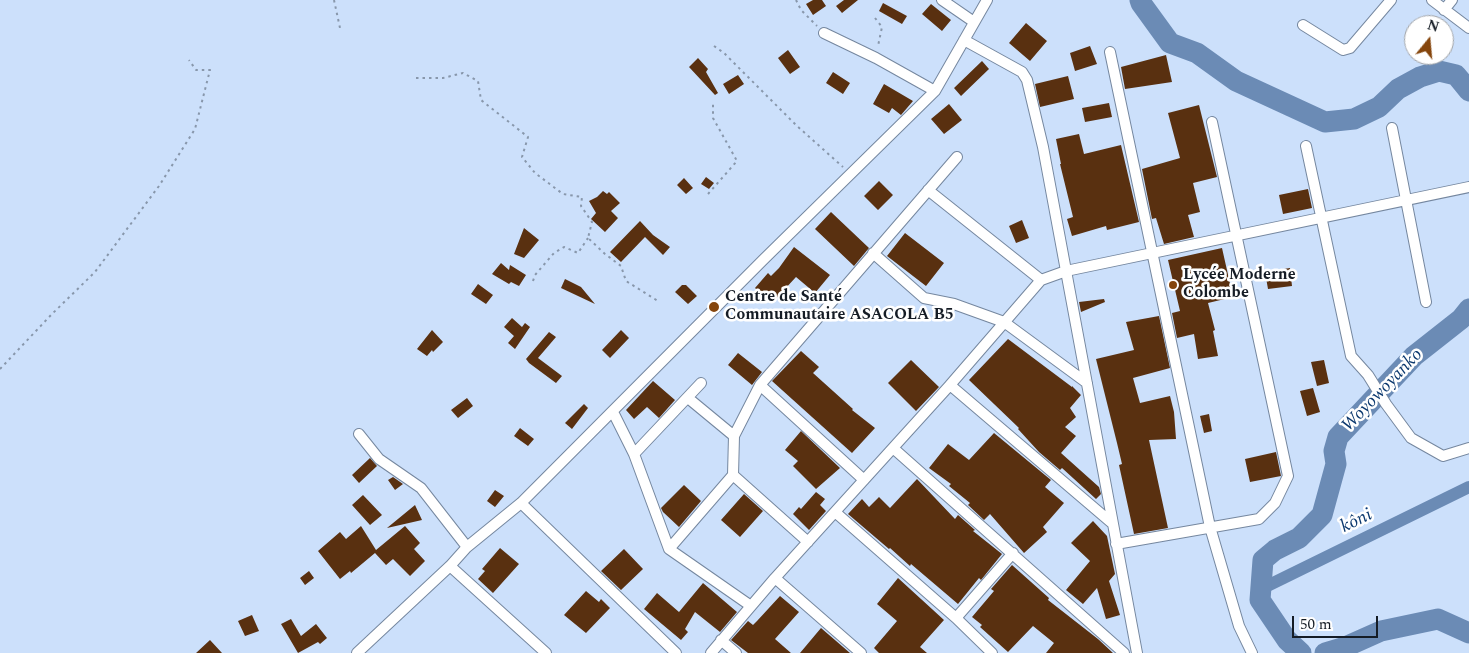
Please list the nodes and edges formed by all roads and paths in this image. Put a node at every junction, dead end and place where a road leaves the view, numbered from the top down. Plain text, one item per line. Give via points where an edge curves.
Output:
1 (334, 0) edge
2 (796, 0) edge
3 (942, 0) edge
4 (987, 0) edge
5 (1391, 0) edge
6 (1432, 0) edge
7 (1452, 0) edge
8 (1444, 10) junction
9 (874, 18) dead end
10 (974, 22) junction
11 (1303, 24) dead end
12 (340, 28) dead end
13 (1469, 28) edge
14 (824, 33) joint
15 (964, 40) junction
16 (714, 46) dead end
17 (1110, 52) dead end
18 (876, 58) junction
19 (190, 60) dead end
20 (416, 78) dead end
21 (935, 91) junction
22 (713, 102) dead end
23 (1212, 122) dead end
24 (1392, 128) dead end
25 (1306, 146) dead end
26 (957, 157) dead end
27 (851, 174) junction
28 (1469, 187) edge
29 (928, 190) junction
30 (708, 194) dead end
31 (1406, 200) junction
32 (1321, 218) junction
33 (1237, 235) junction
34 (588, 238) junction
35 (1152, 253) junction
36 (873, 254) junction
37 (1066, 271) junction
38 (1041, 280) junction
39 (533, 281) dead end
40 (658, 301) dead end
41 (1426, 302) dead end
42 (1004, 322) junction
43 (0, 369) edge
44 (702, 383) dead end
45 (1087, 383) junction
46 (760, 385) junction
47 (950, 385) junction
48 (688, 398) junction
49 (613, 412) junction
50 (359, 434) dead end
51 (734, 436) junction
52 (892, 448) junction
53 (1469, 448) edge
54 (634, 454) junction
55 (734, 475) junction
56 (864, 480) junction
57 (521, 503) junction
58 (835, 512) junction
59 (1113, 524) junction
60 (1210, 527) junction
61 (808, 542) junction
62 (1116, 544) junction
63 (467, 547) junction
64 (669, 549) junction
65 (1013, 553) junction
66 (450, 566) junction
67 (775, 578) junction
68 (751, 606) junction
69 (956, 618) junction
70 (721, 640) junction
71 (357, 653) edge
72 (545, 653) edge
73 (676, 653) edge
74 (711, 653) edge
75 (736, 653) edge
76 (861, 653) edge
77 (992, 653) edge
78 (1124, 653) edge
79 (1137, 653) edge
80 (1252, 653) edge

1 - 12 path
2 - 14 path via 801,10
3 - 10 street
4 - 10 street
5 - 11 street via 1350,48 1343,50
6 - 8 street
7 - 8 street
8 - 13 street
9 - 18 path via 882,27
10 - 15 street
14 - 18 street
15 - 21 street
15 - 37 street via 1022,72 1027,80
16 - 27 path
17 - 35 street
18 - 21 street
19 - 43 path via 196,70 210,70 195,129 159,186 95,272
20 - 34 path via 443,78 463,73 478,81 481,100 528,137 522,157 535,173 563,194 582,197 582,206 592,222
21 - 27 street
22 - 30 path via 713,118 737,161
23 - 33 street
24 - 31 street
25 - 32 street
26 - 29 street
27 - 49 street
28 - 31 street
29 - 36 street
29 - 38 street
31 - 32 street
31 - 41 street
32 - 33 street
32 - 53 street via 1351,356 1368,375 1410,438 1443,456
33 - 35 street
33 - 60 street via 1288,476 1274,503 1259,519
34 - 39 path via 578,253 564,247 554,253
34 - 40 path via 621,266 626,281
35 - 37 street
35 - 60 street
36 - 42 street via 924,298 961,306
36 - 46 street
37 - 38 street
37 - 45 street
38 - 42 street
42 - 45 street
42 - 47 street
44 - 48 street
45 - 59 street
46 - 51 street
46 - 56 street
47 - 52 street
47 - 59 street
48 - 51 street
48 - 54 street
49 - 54 street
49 - 57 street
50 - 63 street via 380,459 422,488
51 - 55 street
52 - 56 street
52 - 65 street
54 - 64 street
55 - 61 street
55 - 64 street
56 - 58 street
57 - 63 street
57 - 73 street
58 - 61 street
58 - 69 street
59 - 62 street
60 - 62 street
60 - 80 street via 1239,626
61 - 67 street
62 - 79 street
63 - 66 street
64 - 68 street
65 - 69 street
65 - 78 street
66 - 71 street
66 - 72 street
67 - 68 street
67 - 76 street
68 - 70 street
69 - 77 street
70 - 74 street
70 - 75 street

